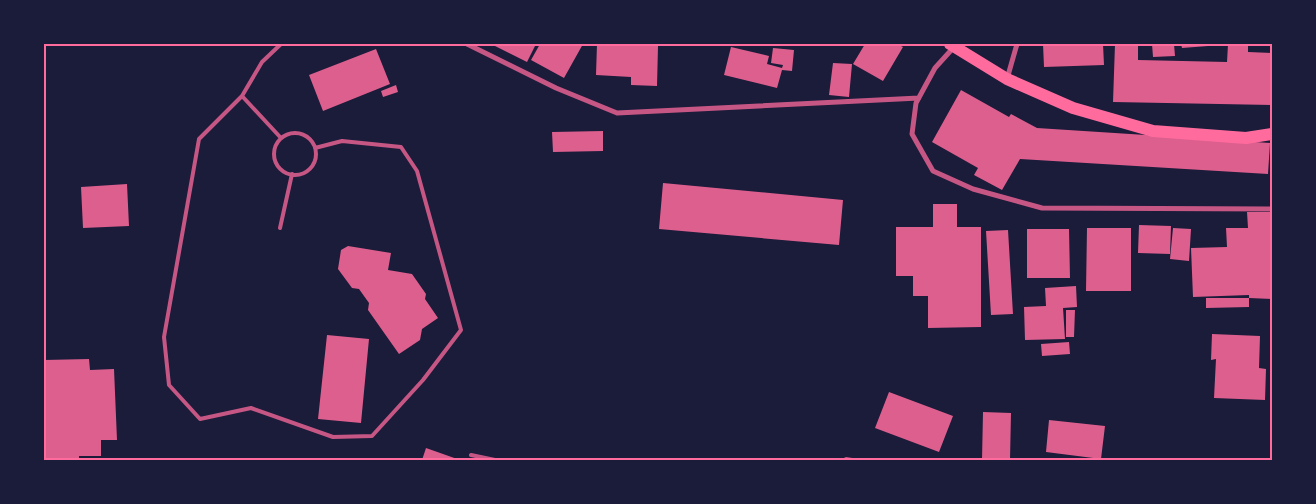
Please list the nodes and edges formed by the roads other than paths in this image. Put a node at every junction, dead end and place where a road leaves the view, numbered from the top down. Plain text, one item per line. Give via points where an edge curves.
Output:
1 (281, 44) edge
2 (467, 44) edge
3 (1017, 44) edge
4 (952, 45) edge
5 (1007, 79) junction
6 (242, 96) junction
7 (919, 98) junction
8 (1272, 134) edge
9 (281, 138) junction
10 (315, 148) junction
11 (292, 174) junction
12 (1272, 209) edge
13 (280, 228) dead end
14 (472, 455) dead end
15 (494, 460) edge
16 (846, 460) edge
17 (852, 460) edge

1 - 6 lane via 262,62
2 - 7 street via 556,88 617,113
3 - 5 street
4 - 5 main road
4 - 7 street
5 - 8 main road via 1073,108 1153,131 1246,138
6 - 9 lane
6 - 10 lane via 199,140 164,337 168,385 200,419 251,408 333,437 372,436 423,380 461,330 417,171 401,147 342,141
7 - 12 street via 912,134 933,171 973,189 1042,208
9 - 10 lane via 287,134 301,134
9 - 11 lane via 274,149 276,163 286,173
10 - 11 lane via 311,167
11 - 13 lane
14 - 15 lane
16 - 17 lane

